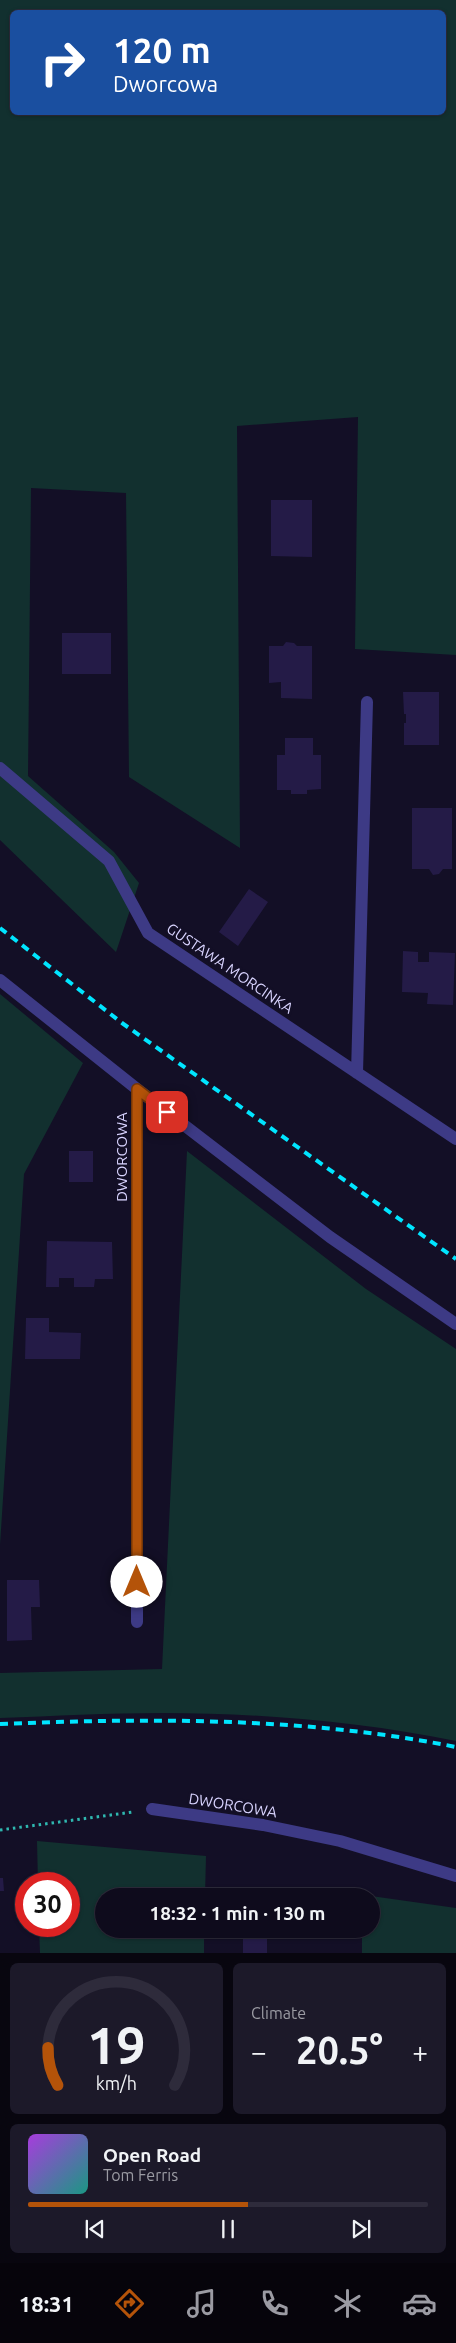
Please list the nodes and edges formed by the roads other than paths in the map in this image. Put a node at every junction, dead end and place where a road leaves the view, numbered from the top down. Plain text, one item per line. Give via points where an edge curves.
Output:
1 (367, 702) dead end
2 (0, 768) edge
3 (0, 980) edge
4 (357, 1073) junction
5 (137, 1089) junction
6 (456, 1139) edge
7 (456, 1324) edge
8 (137, 1622) dead end
9 (152, 1809) road end
10 (456, 1876) edge

1 - 4 street
2 - 4 street, GUSTAWA MORCINKA via 109,860 148,933
3 - 5 street
4 - 6 street, GUSTAWA MORCINKA
5 - 7 street via 330,1237
5 - 8 street, DWORCOWA
9 - 10 street, DWORCOWA via 263,1824 340,1841

